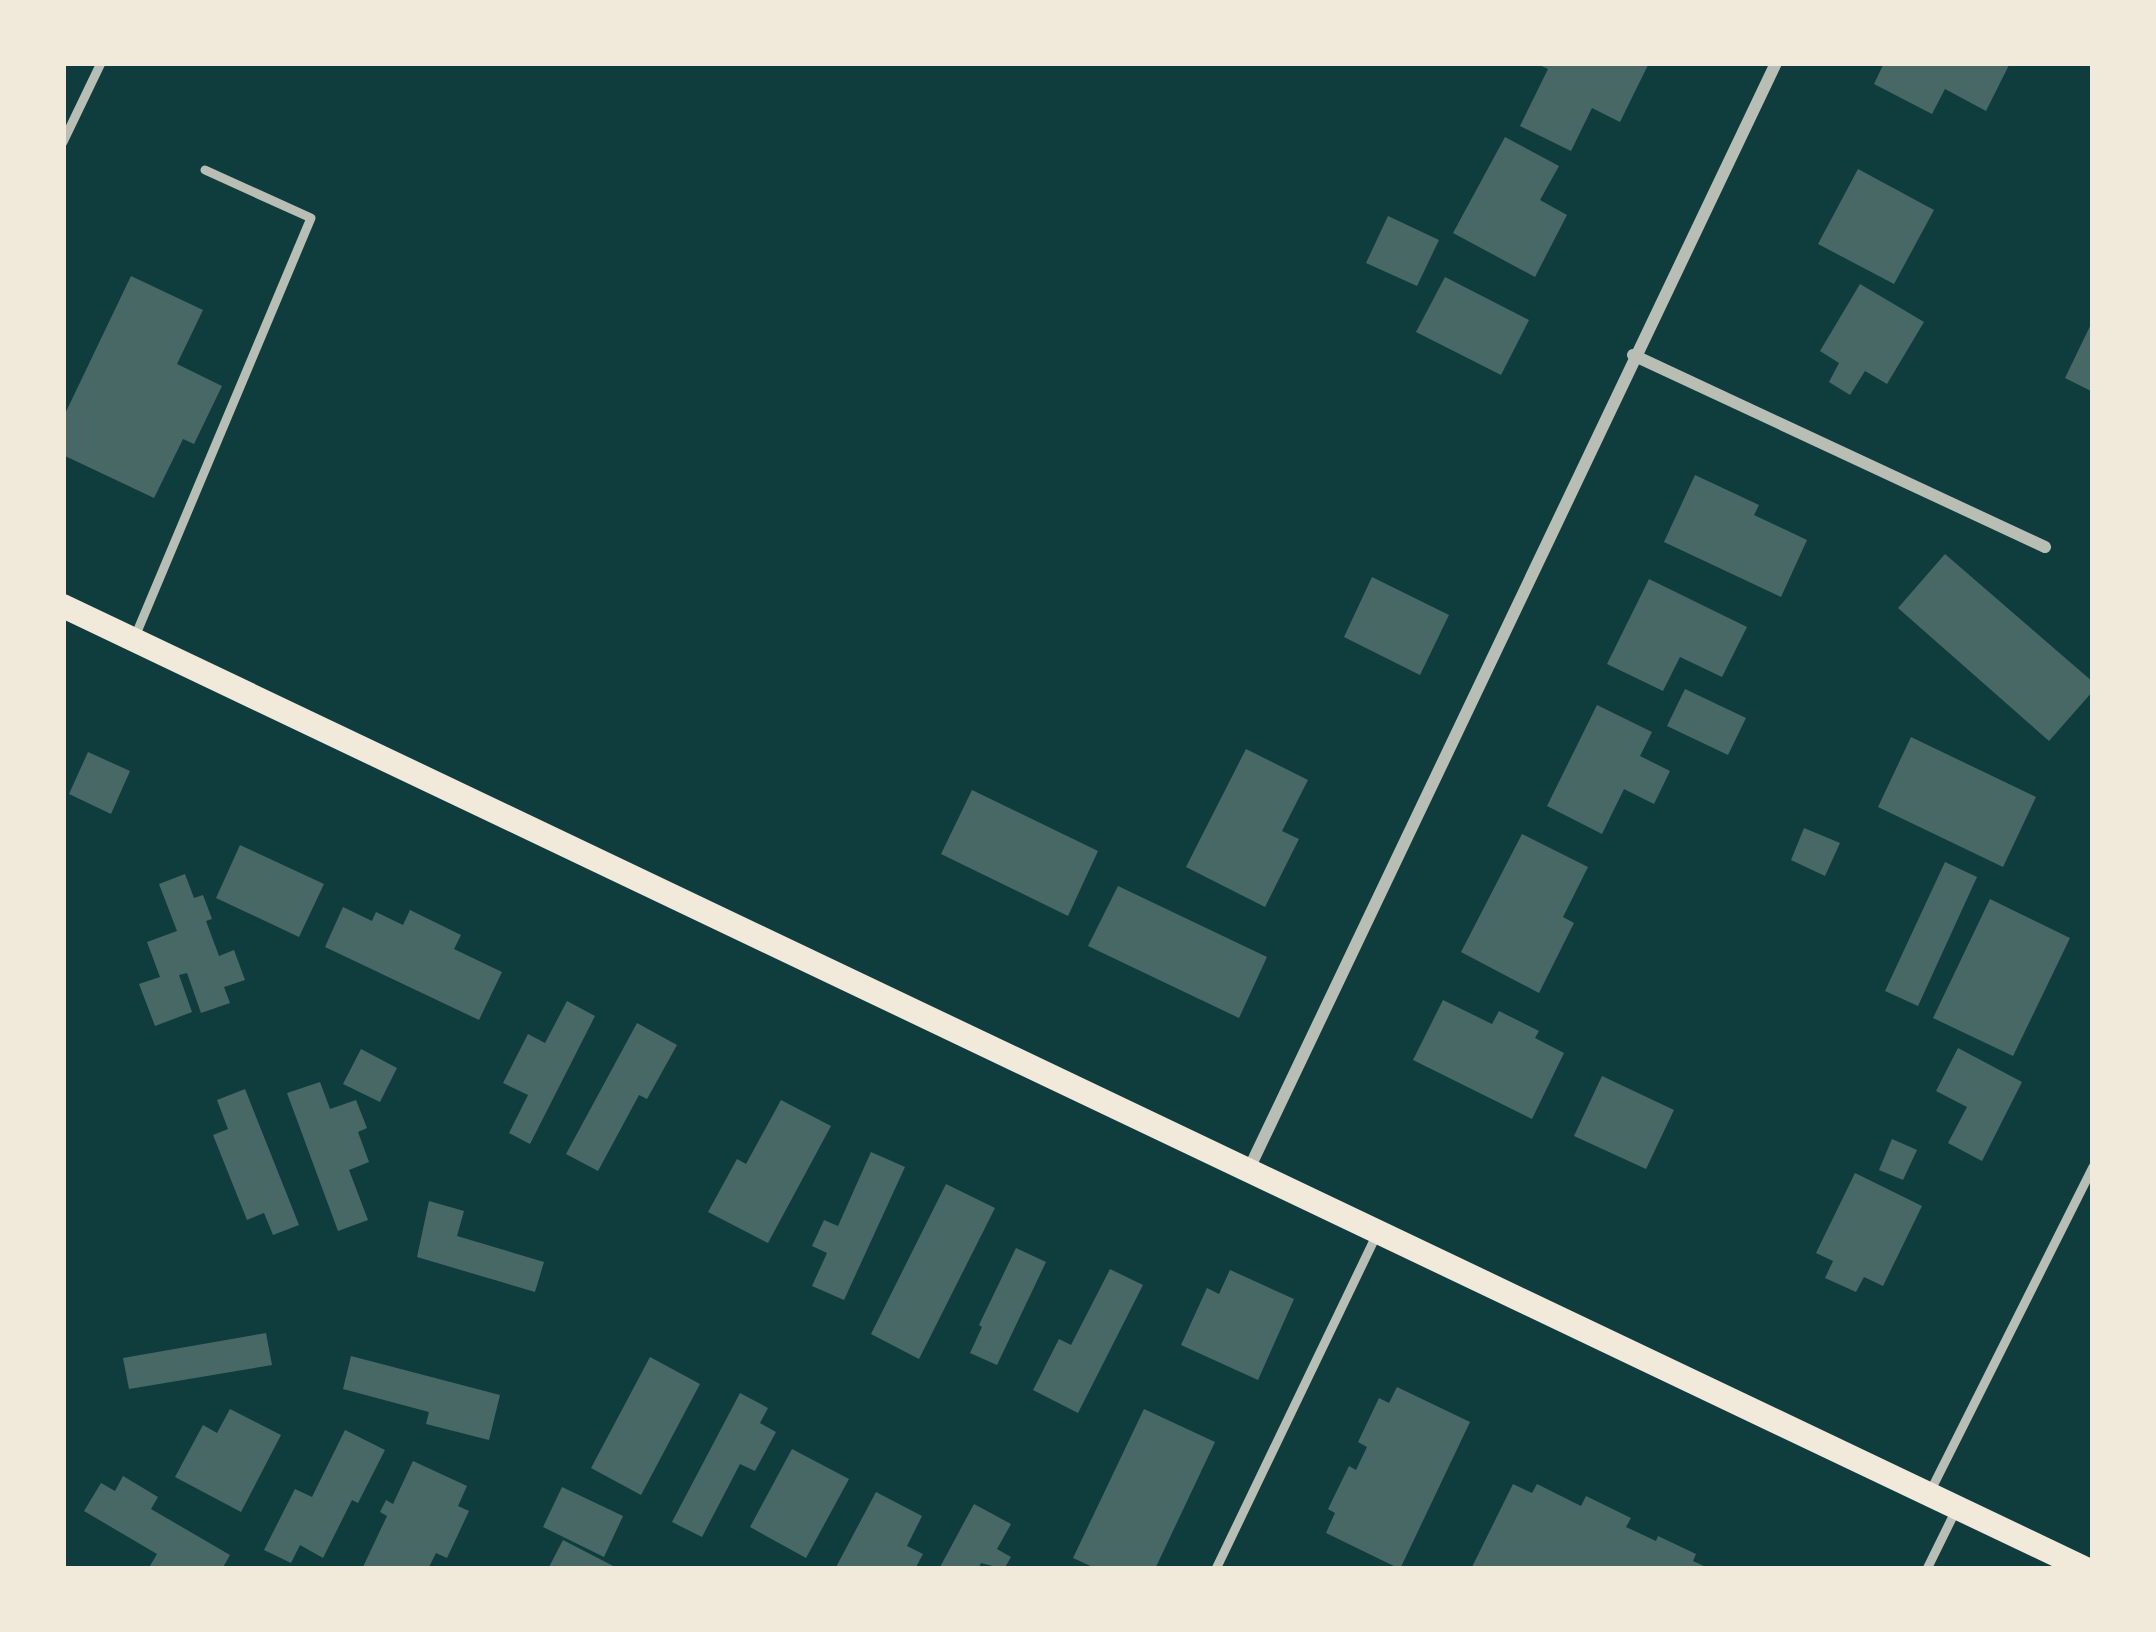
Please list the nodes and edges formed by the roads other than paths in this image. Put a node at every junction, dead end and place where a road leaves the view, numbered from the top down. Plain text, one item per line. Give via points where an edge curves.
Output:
1 (101, 63) edge
2 (1776, 63) edge
3 (63, 142) edge
4 (205, 170) dead end
5 (1634, 355) junction
6 (2045, 547) dead end
7 (63, 606) edge
8 (134, 639) junction
9 (2093, 1167) edge
10 (1247, 1172) junction
11 (1377, 1234) junction
12 (1928, 1494) junction
13 (1958, 1508) junction
14 (1216, 1569) edge
15 (1928, 1569) edge
16 (2086, 1569) edge

1 - 3 lane
2 - 5 street
4 - 8 lane via 311,218
5 - 6 street
5 - 10 street
7 - 8 main road
8 - 10 main road
9 - 12 lane
10 - 11 main road
11 - 12 main road
11 - 14 lane
12 - 13 main road
13 - 15 lane
13 - 16 main road

